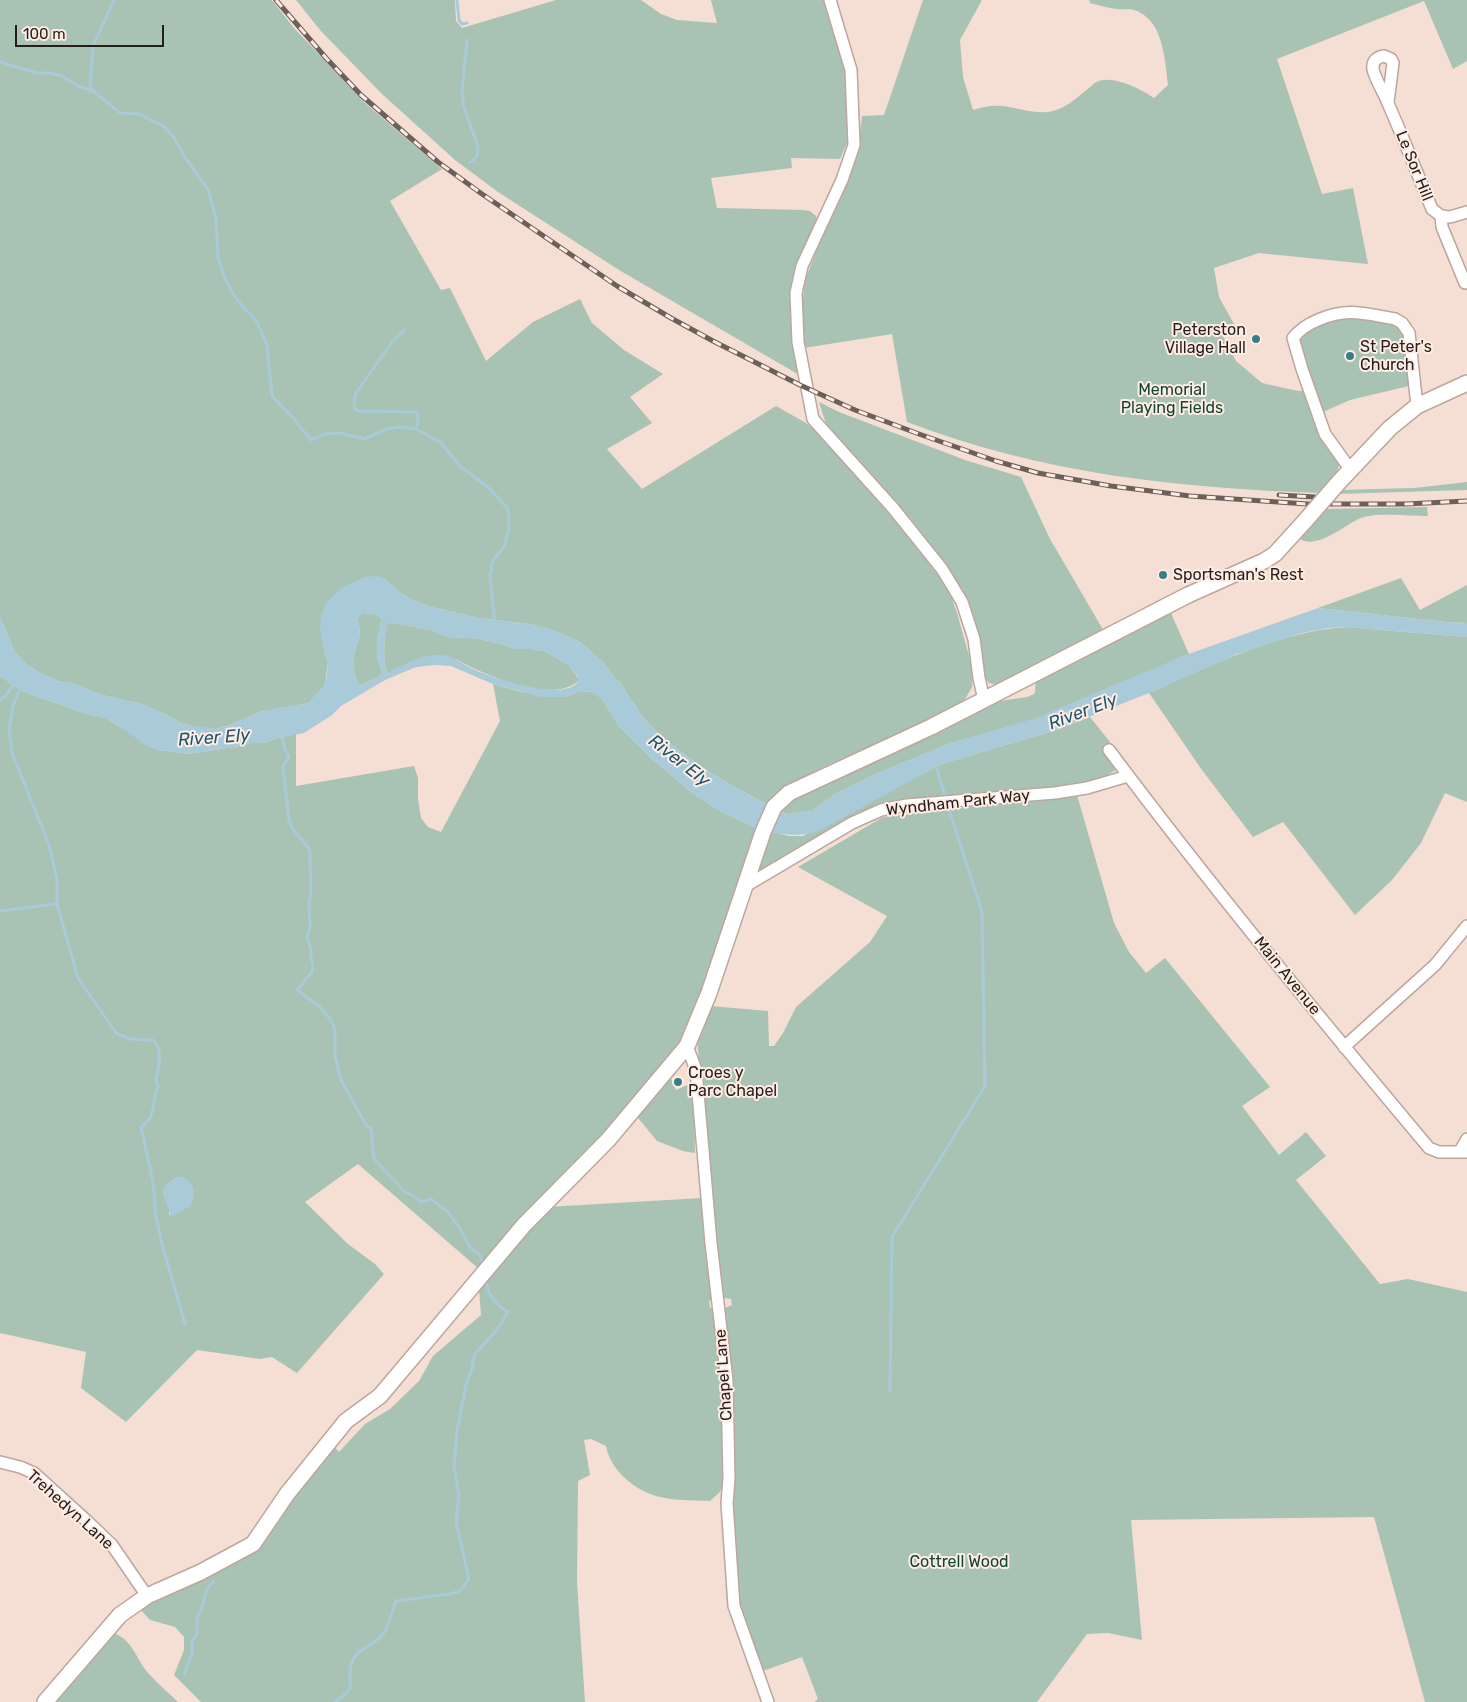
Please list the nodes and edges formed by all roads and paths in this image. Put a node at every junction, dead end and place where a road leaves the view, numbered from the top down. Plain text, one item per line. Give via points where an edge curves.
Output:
1 (830, 0) edge
2 (1388, 102) dead end
3 (1467, 212) edge
4 (1441, 216) junction
5 (1465, 283) dead end
6 (1467, 384) edge
7 (1417, 406) junction
8 (1350, 469) junction
9 (984, 700) junction
10 (1109, 750) dead end
11 (1128, 776) junction
12 (744, 887) junction
13 (1467, 926) edge
14 (686, 1046) junction
15 (1344, 1047) junction
16 (1467, 1139) edge
17 (1464, 1152) edge
18 (0, 1462) edge
19 (147, 1596) junction
20 (45, 1702) edge
21 (768, 1702) edge

1 - 9 street via 851,70 854,145 842,180 802,266 796,293 798,342 813,419 893,508 942,569 962,602 974,639
2 - 4 street, Le Sor Hill via 1432,209
3 - 4 street
4 - 5 street, Le Sor Hill via 1442,227
6 - 7 street
7 - 8 street
7 - 8 street via 1409,333 1402,323 1395,319 1346,312 1326,317 1297,332 1293,338 1325,434
8 - 9 street, bridge via 1275,554 1264,561 1188,595
9 - 12 street via 789,793 774,807
10 - 11 street, Main Avenue
11 - 12 street, Wyndham Park Way via 1055,793 881,810 852,823
11 - 15 street, Main Avenue
12 - 14 street via 709,993
13 - 15 street via 1435,965
14 - 19 street via 608,1140 524,1225 380,1396 346,1421 287,1494 253,1544 202,1572
14 - 21 street, Chapel Lane via 696,1070 727,1381 727,1503 734,1606
15 - 17 street, Main Avenue via 1429,1148 1439,1152
16 - 17 street
18 - 19 street, Trehedyn Lane via 34,1473 88,1522 112,1545
19 - 20 street via 120,1615

